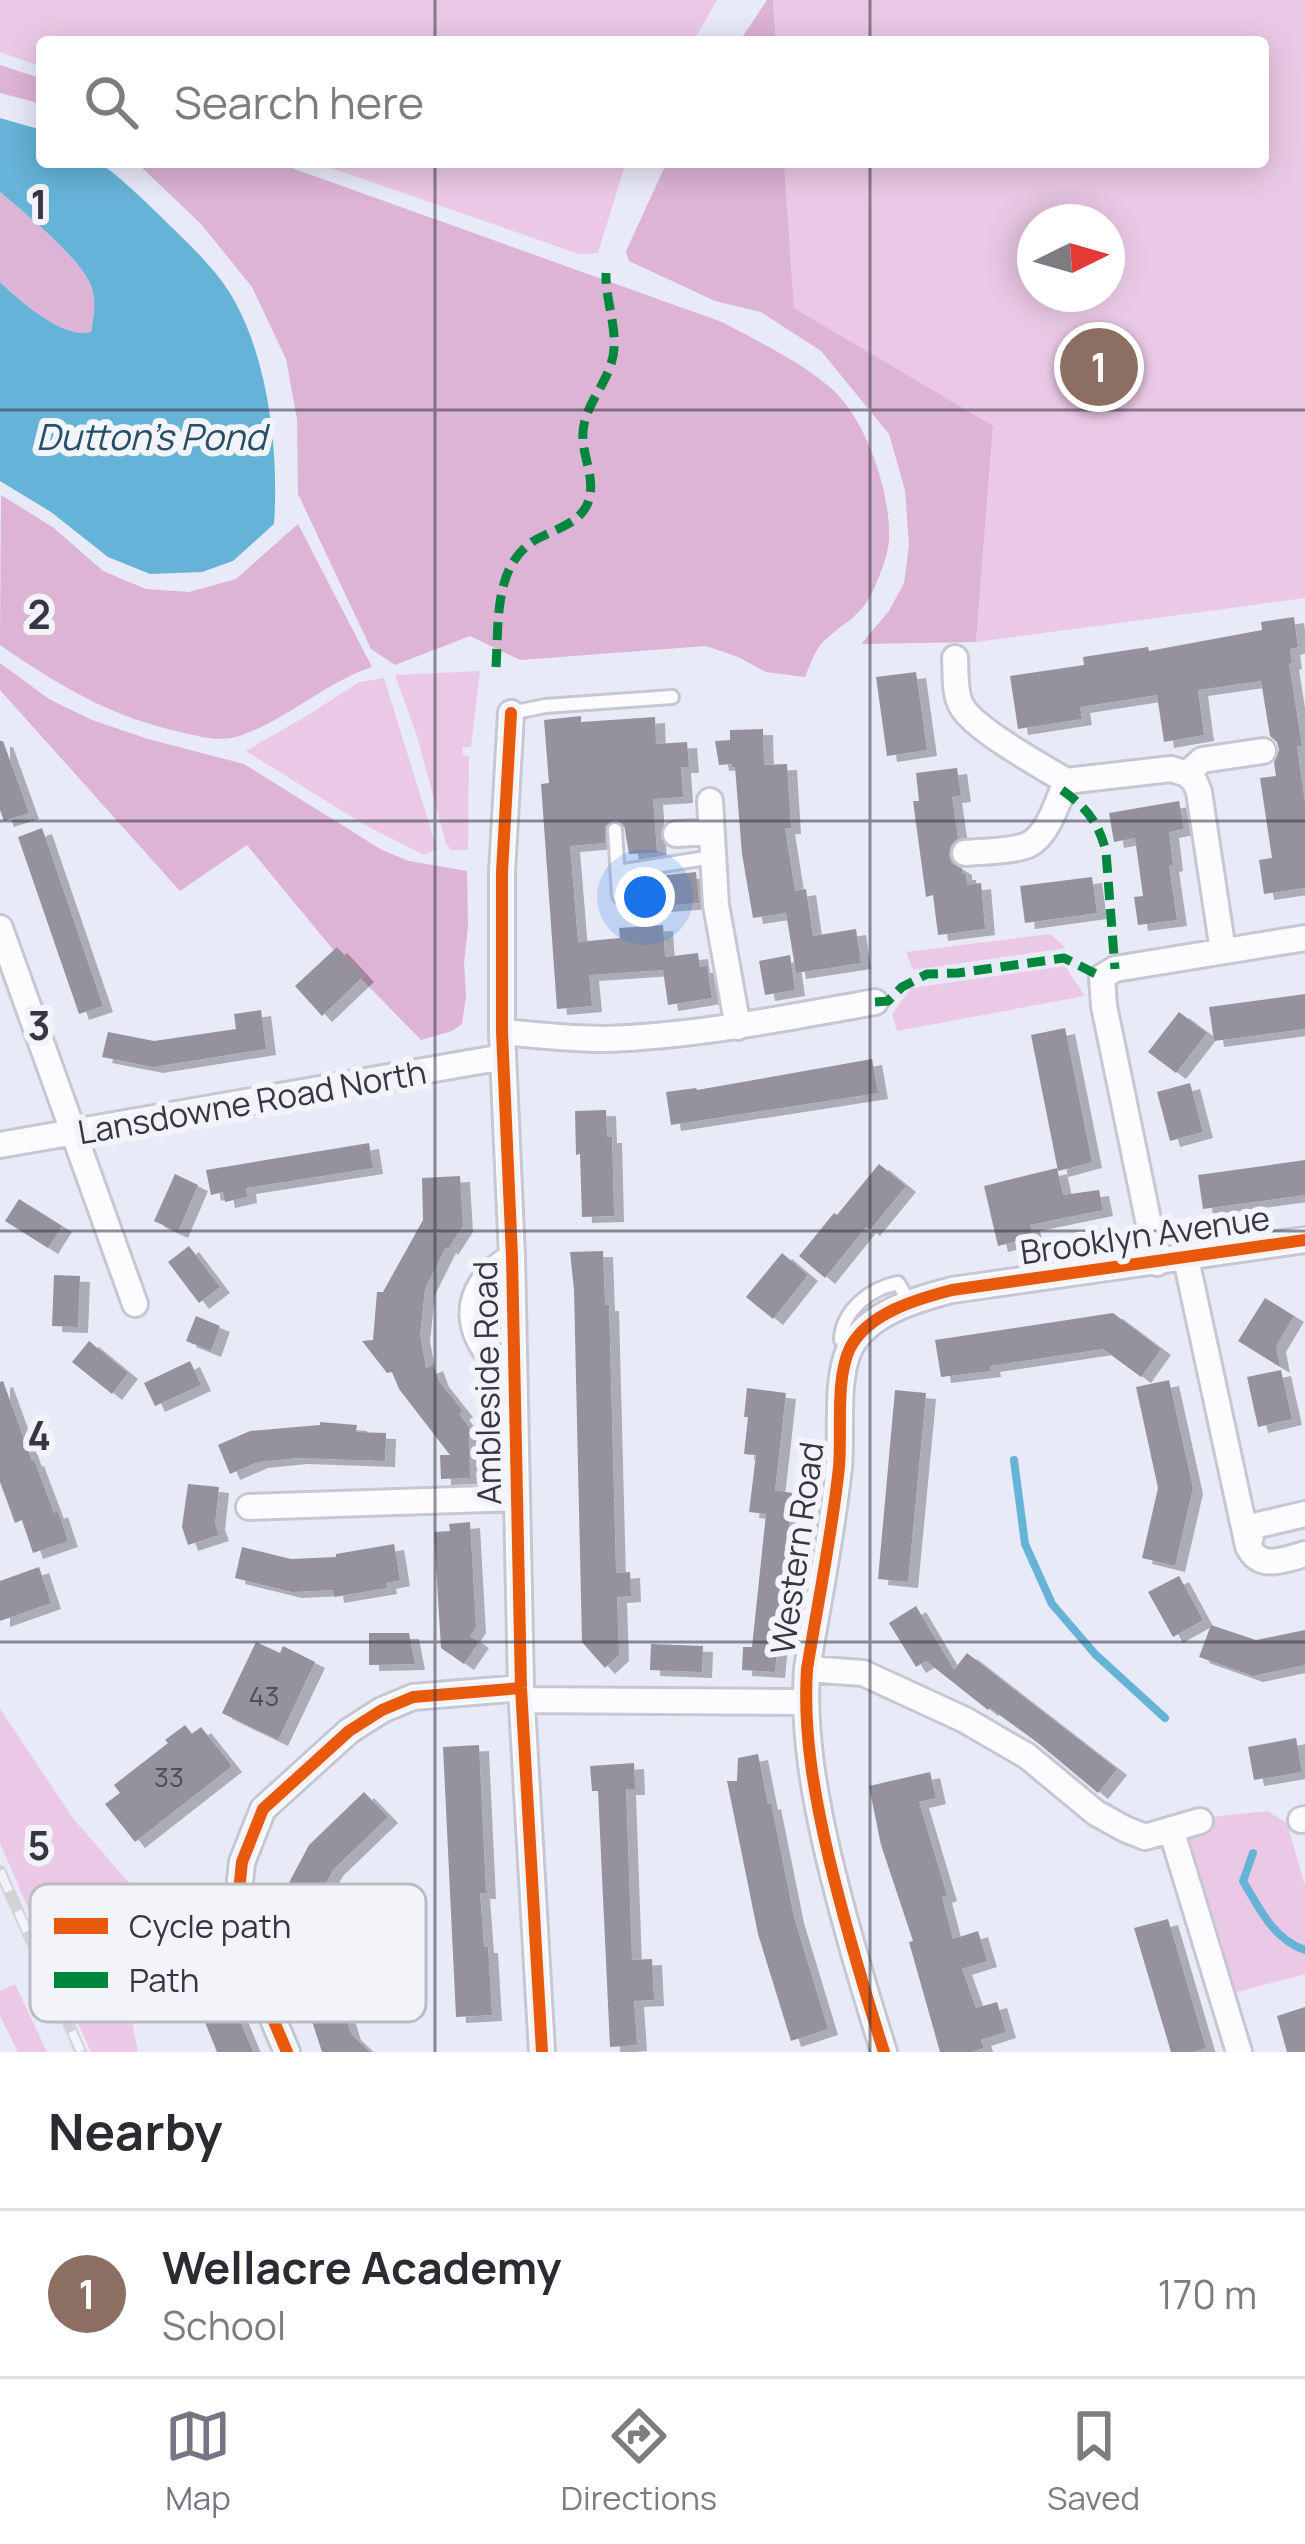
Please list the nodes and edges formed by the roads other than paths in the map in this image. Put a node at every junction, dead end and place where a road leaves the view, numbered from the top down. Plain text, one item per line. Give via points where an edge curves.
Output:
1 (955, 658) dead end
2 (672, 697) dead end
3 (512, 713) joint
4 (1263, 751) dead end
5 (1187, 775) junction
6 (1066, 782) junction
7 (710, 801) dead end
8 (615, 830) dead end
9 (676, 834) dead end
10 (712, 844) junction
11 (965, 853) dead end
12 (618, 872) junction
13 (620, 896) dead end
14 (0, 928) edge
15 (1305, 938) edge
16 (1223, 952) junction
17 (875, 1002) dead end
18 (738, 1027) junction
19 (502, 1044) junction
20 (73, 1133) junction
21 (0, 1145) edge
22 (1305, 1240) edge
23 (512, 1256) junction
24 (1186, 1259) junction
25 (1157, 1263) junction
26 (992, 1283) joint
27 (136, 1304) dead end
28 (514, 1376) junction
29 (517, 1498) junction
30 (249, 1507) dead end
31 (1305, 1514) edge
32 (1248, 1546) junction
33 (1305, 1554) edge
34 (807, 1669) junction
35 (522, 1694) junction
36 (805, 1702) junction
37 (1200, 1821) dead end
38 (1171, 1829) junction
39 (240, 1884) edge
40 (274, 2022) edge
41 (287, 2052) edge
42 (542, 2052) edge
43 (884, 2052) edge
44 (1239, 2052) edge

1 - 6 street via 963,709
2 - 3 lane
3 - 19 street, Ambleside Road
4 - 5 street via 1202,760
5 - 6 street via 1171,769
5 - 16 street via 1199,792
6 - 11 street via 1029,846
7 - 10 street
8 - 12 lane
9 - 10 street
10 - 12 lane
10 - 18 street
12 - 13 lane
14 - 20 street
15 - 16 street
16 - 25 street via 1102,976
17 - 18 street, Lansdowne Road North
18 - 19 street, Lansdowne Road North
19 - 20 street, Lansdowne Road North
19 - 23 street, Ambleside Road
20 - 21 street, Lansdowne Road North
20 - 27 street
22 - 24 street, Brooklyn Avenue
23 - 28 street, Ambleside Road
23 - 28 street, Ambleside Road via 482,1281 473,1319 482,1349
24 - 25 street, Brooklyn Avenue
24 - 32 street
25 - 26 street, Brooklyn Avenue
26 - 34 street, Western Road via 910,1303 871,1324 850,1348
28 - 29 street, Ambleside Road
29 - 30 street
29 - 35 street, Ambleside Road
31 - 32 street via 1254,1526
32 - 33 street via 1262,1562
34 - 36 street, Western Road
34 - 38 street via 863,1673 1027,1756 1125,1829 1145,1837
35 - 36 street
35 - 39 street via 413,1697 349,1731 263,1809
35 - 42 street, Ambleside Road
36 - 43 street, Western Road via 812,1784
37 - 38 street
38 - 44 street
40 - 41 street

